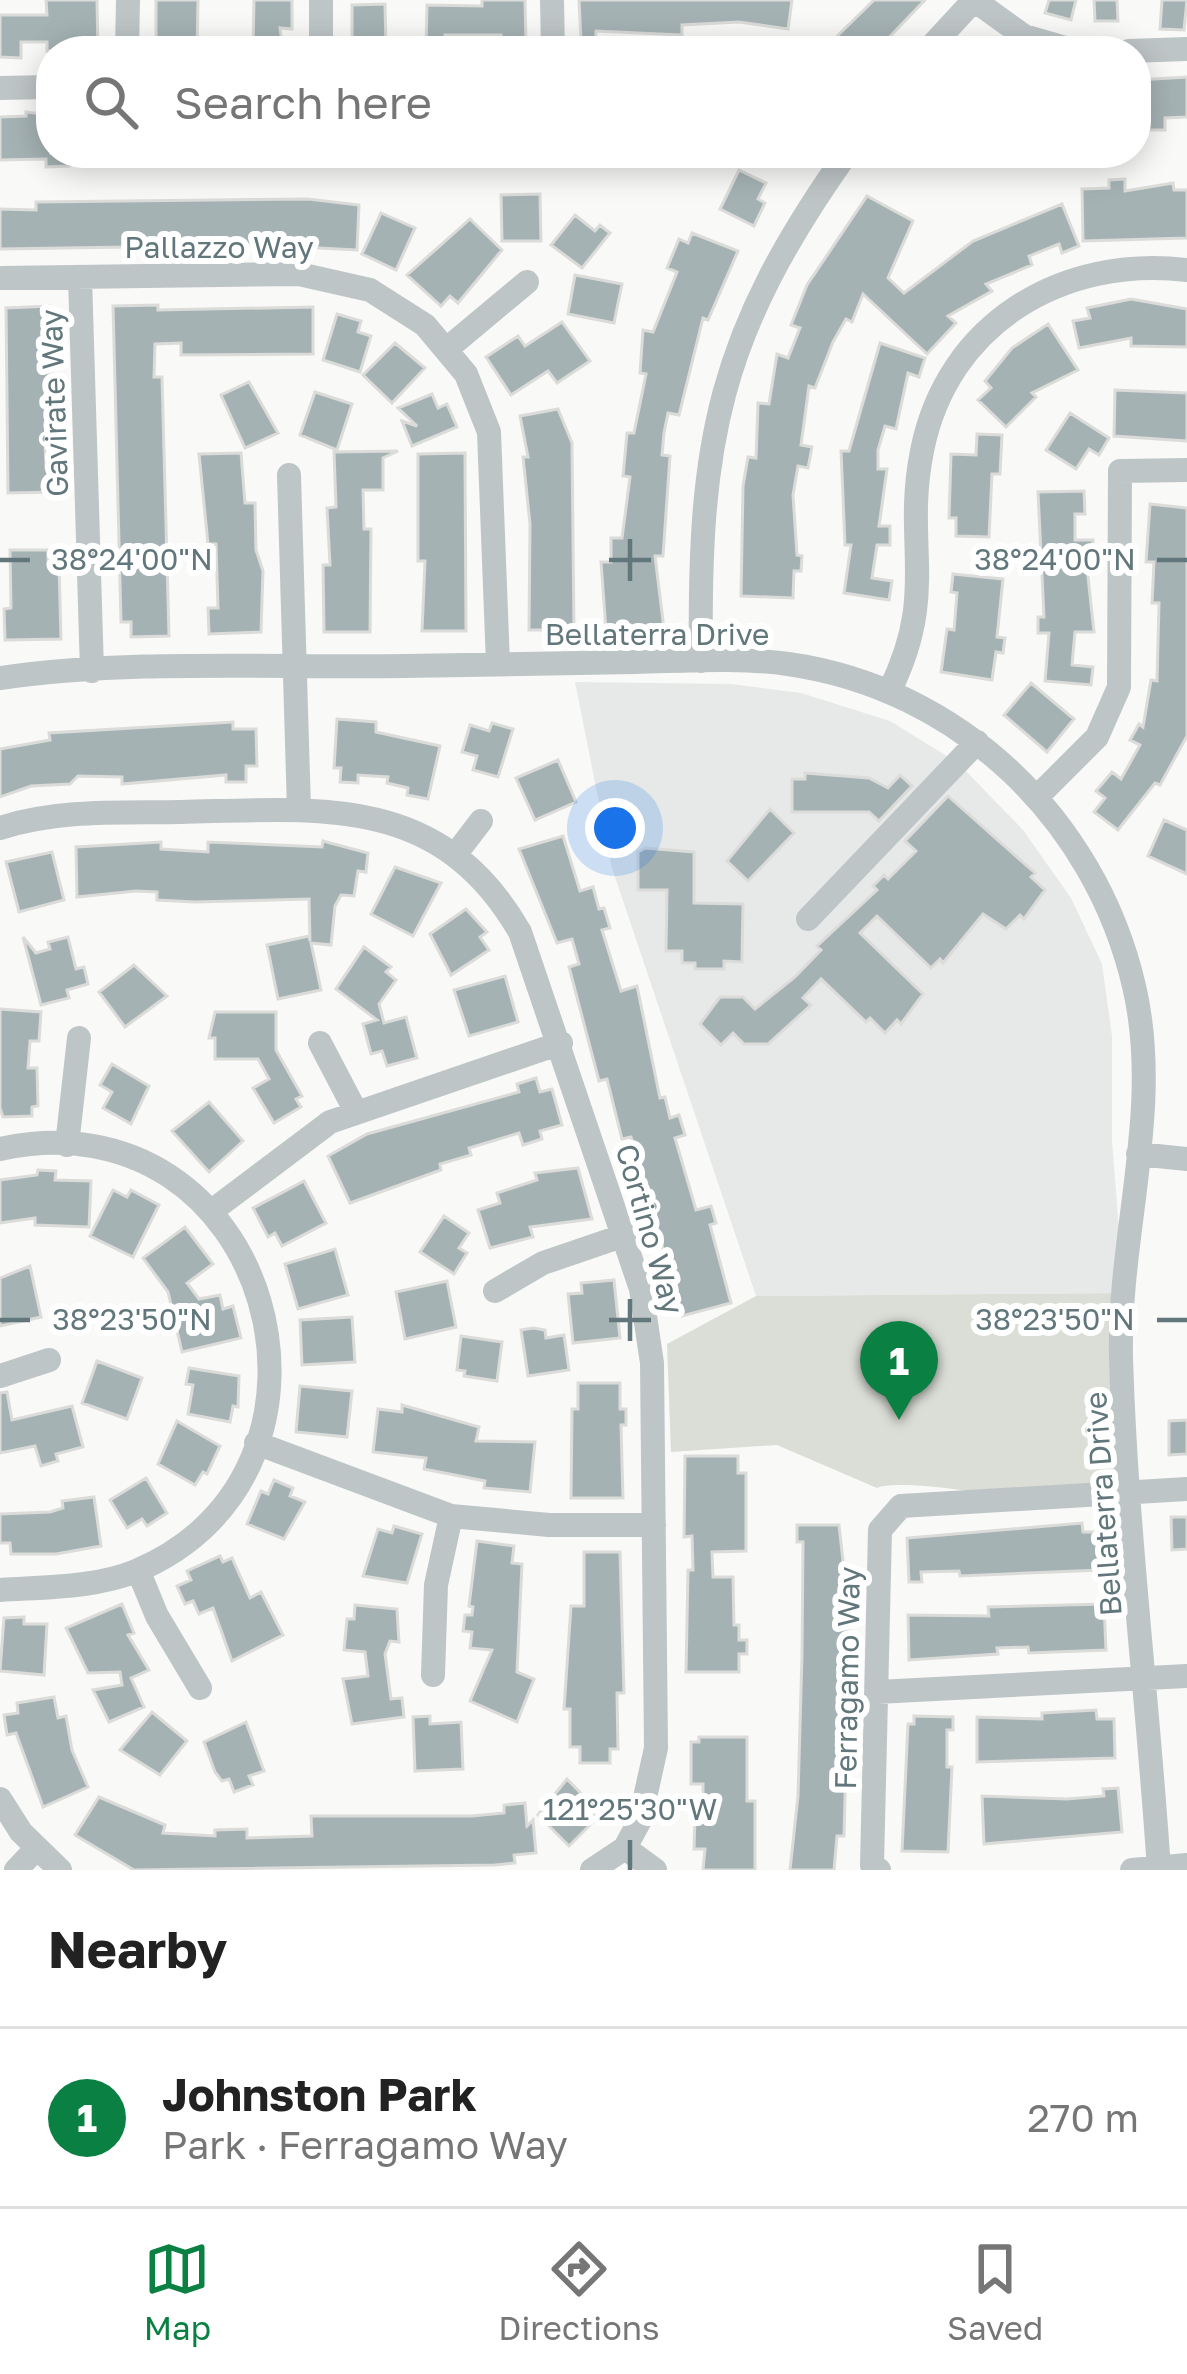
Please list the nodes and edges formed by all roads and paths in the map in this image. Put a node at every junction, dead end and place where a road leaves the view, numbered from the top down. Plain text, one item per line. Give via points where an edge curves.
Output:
1 (128, 0) edge
2 (321, 0) edge
3 (552, 0) edge
4 (974, 0) edge
5 (128, 36) edge
6 (321, 36) edge
7 (553, 36) edge
8 (941, 36) edge
9 (1024, 36) edge
10 (1187, 50) edge
11 (1151, 51) edge
12 (36, 87) edge
13 (0, 88) edge
14 (837, 168) edge
15 (1187, 270) edge
16 (80, 277) junction
17 (0, 278) edge
18 (527, 282) dead end
19 (448, 348) junction
20 (1187, 470) edge
21 (289, 475) dead end
22 (701, 661) junction
23 (498, 664) junction
24 (295, 668) junction
25 (92, 671) junction
26 (0, 678) edge
27 (889, 692) junction
28 (977, 742) junction
29 (1037, 797) junction
30 (299, 810) junction
31 (481, 821) dead end
32 (0, 828) edge
33 (455, 855) junction
34 (808, 919) dead end
35 (79, 1038) dead end
36 (320, 1042) dead end
37 (561, 1043) junction
38 (355, 1110) junction
39 (67, 1145) junction
40 (0, 1149) edge
41 (1138, 1154) junction
42 (1187, 1159) edge
43 (213, 1210) junction
44 (625, 1235) junction
45 (495, 1291) dead end
46 (49, 1360) dead end
47 (0, 1376) edge
48 (256, 1443) junction
49 (1187, 1489) edge
50 (1131, 1492) junction
51 (451, 1516) junction
52 (654, 1525) junction
53 (138, 1570) junction
54 (0, 1590) edge
55 (433, 1675) dead end
56 (1187, 1676) edge
57 (1146, 1678) junction
58 (200, 1688) dead end
59 (877, 1692) junction
60 (0, 1799) edge
61 (625, 1848) junction
62 (36, 1849) junction
63 (1187, 1865) edge
64 (1159, 1869) edge
65 (16, 1870) edge
66 (61, 1870) edge
67 (592, 1870) edge
68 (655, 1870) edge
69 (879, 1870) edge
70 (1132, 1870) edge

1 - 5 street
2 - 6 street
3 - 7 street
4 - 8 street
4 - 9 street
10 - 11 street
12 - 13 street
14 - 22 street via 783,247 724,384 703,494
15 - 27 street via 1124,267 1070,278 1000,317 961,359 921,454 919,610
16 - 17 street, Pallazzo Way
16 - 19 street, Pallazzo Way via 329,278 399,305
16 - 25 street, Gavirate Way
18 - 19 street
19 - 23 street, Pallazzo Way via 490,432
20 - 29 street via 1120,471 1119,687 1097,737
21 - 24 street
22 - 23 street, Bellaterra Drive
22 - 27 street, Bellaterra Drive via 785,664
23 - 24 street, Bellaterra Drive
24 - 25 street, Bellaterra Drive
24 - 30 street
25 - 26 street, Bellaterra Drive
27 - 28 street, Bellaterra Drive
28 - 29 street, Bellaterra Drive
28 - 34 street
29 - 41 street, Bellaterra Drive via 1092,873 1123,944 1144,1068
30 - 32 street, Cortino Way via 65,814
30 - 33 street, Cortino Way via 383,819
31 - 33 street
33 - 37 street, Cortino Way via 520,932
35 - 39 street
36 - 38 street
37 - 38 street
37 - 44 street, Cortino Way
38 - 43 street via 295,1143
39 - 40 street
39 - 43 street via 144,1164
41 - 42 street
41 - 50 street, Bellaterra Drive via 1121,1357
43 - 48 street via 246,1262 270,1330
44 - 45 street via 543,1263
44 - 52 street, Cortino Way via 652,1363
46 - 47 street
48 - 51 street
48 - 53 street via 194,1533
49 - 50 street, Ferragamo Way
50 - 57 street, Bellaterra Drive
50 - 59 street, Ferragamo Way via 901,1506 880,1530
51 - 52 street
51 - 55 street via 436,1585
52 - 61 street, Cortino Way via 656,1748 650,1792
53 - 54 street
53 - 58 street
56 - 57 street
57 - 59 street
57 - 64 street, Bellaterra Drive
59 - 69 street, Ferragamo Way via 872,1865
60 - 62 street
61 - 67 street
61 - 68 street
62 - 65 street
62 - 66 street
63 - 64 street
64 - 70 street

